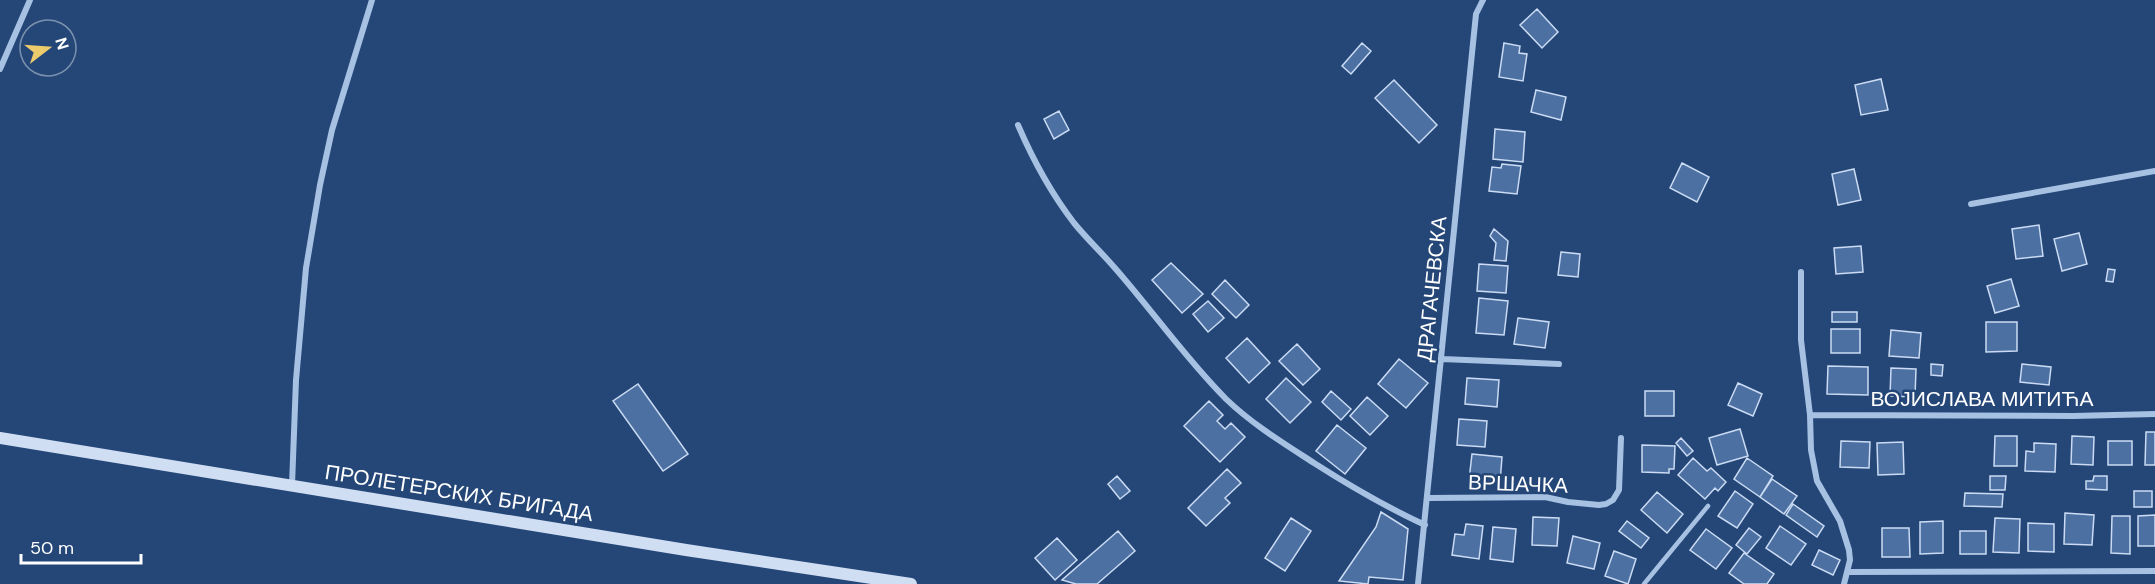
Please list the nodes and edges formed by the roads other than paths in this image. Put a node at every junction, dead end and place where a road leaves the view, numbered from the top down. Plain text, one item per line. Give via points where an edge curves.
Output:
1 (30, 0) edge
2 (372, 0) edge
3 (1483, 0) edge
4 (0, 69) edge
5 (1018, 125) dead end
6 (2155, 171) edge
7 (1971, 204) dead end
8 (1801, 272) dead end
9 (1442, 359) junction
10 (1559, 364) dead end
11 (2155, 414) edge
12 (1810, 415) junction
13 (0, 438) edge
14 (1622, 438) dead end
15 (292, 486) junction
16 (1428, 498) junction
17 (1708, 506) dead end
18 (1425, 525) junction
19 (2155, 571) edge
20 (1847, 572) junction
21 (911, 584) edge
22 (1418, 584) edge
23 (1644, 584) edge
24 (1844, 584) edge

1 - 4 street
2 - 15 street via 332,130 306,268
3 - 9 street, ДРАГАЧЕВСКА via 1476,14
5 - 18 street via 1042,176 1075,224 1226,398 1281,442 1338,479
6 - 7 street
8 - 12 street via 1802,339
9 - 10 street
9 - 16 street, ДРАГАЧЕВСКА
11 - 12 street, ВОЈИСЛАВА МИТИЋА
12 - 20 street via 1814,469 1840,521 1849,550
13 - 15 street, ПРОЛЕТЕРСКИХ БРИГАДА
14 - 16 street, ВРШАЧКА via 1619,490 1606,504 1545,497
15 - 21 street, ПРОЛЕТЕРСКИХ БРИГАДА
16 - 18 street, ДРАГАЧЕВСКА
17 - 23 lane
18 - 22 street, ДРАГАЧЕВСКА
19 - 20 street
20 - 24 street

